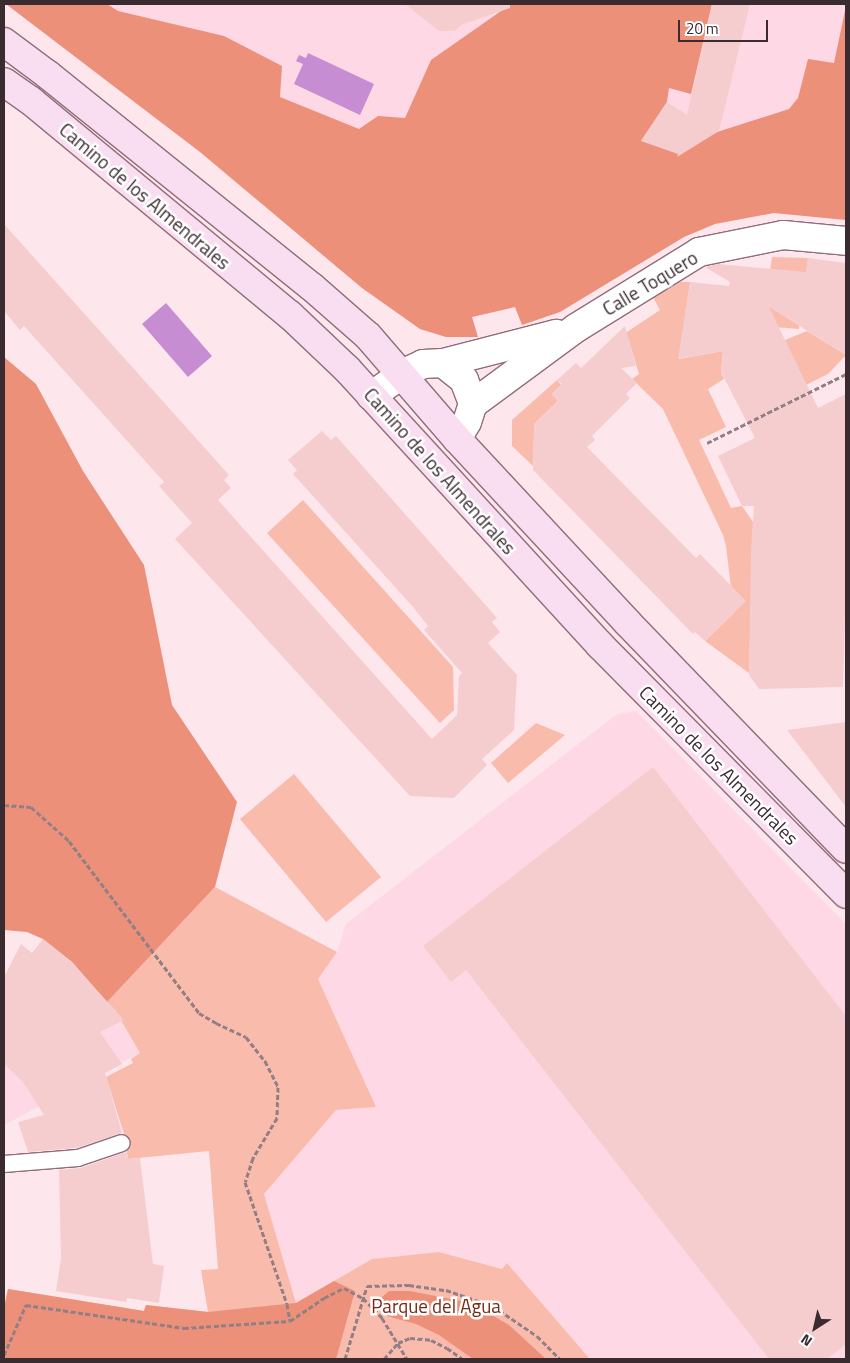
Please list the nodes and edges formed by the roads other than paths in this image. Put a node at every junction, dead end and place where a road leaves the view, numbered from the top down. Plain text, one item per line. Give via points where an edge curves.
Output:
1 (4, 42) edge
2 (4, 82) edge
3 (846, 242) edge
4 (576, 328) junction
5 (443, 363) junction
6 (402, 374) junction
7 (371, 396) junction
8 (473, 404) junction
9 (457, 439) junction
10 (846, 849) edge
11 (846, 894) edge
12 (122, 1143) dead end
13 (4, 1164) edge

1 - 6 main road, Camino de los Almendrales via 312,287 368,336
2 - 7 main road, Camino de los Almendrales via 290,315
3 - 4 street, Calle Toquero via 784,235 699,252
4 - 5 street, Calle Toquero
4 - 8 street, Calle Toquero
5 - 6 street, Calle Toquero via 422,364
5 - 8 street via 464,380
6 - 7 street, Calle Toquero
6 - 9 main road, Camino de los Almendrales
7 - 11 main road, Camino de los Almendrales via 600,645
8 - 9 street
9 - 10 main road, Camino de los Almendrales via 627,622
12 - 13 lane via 78,1158

